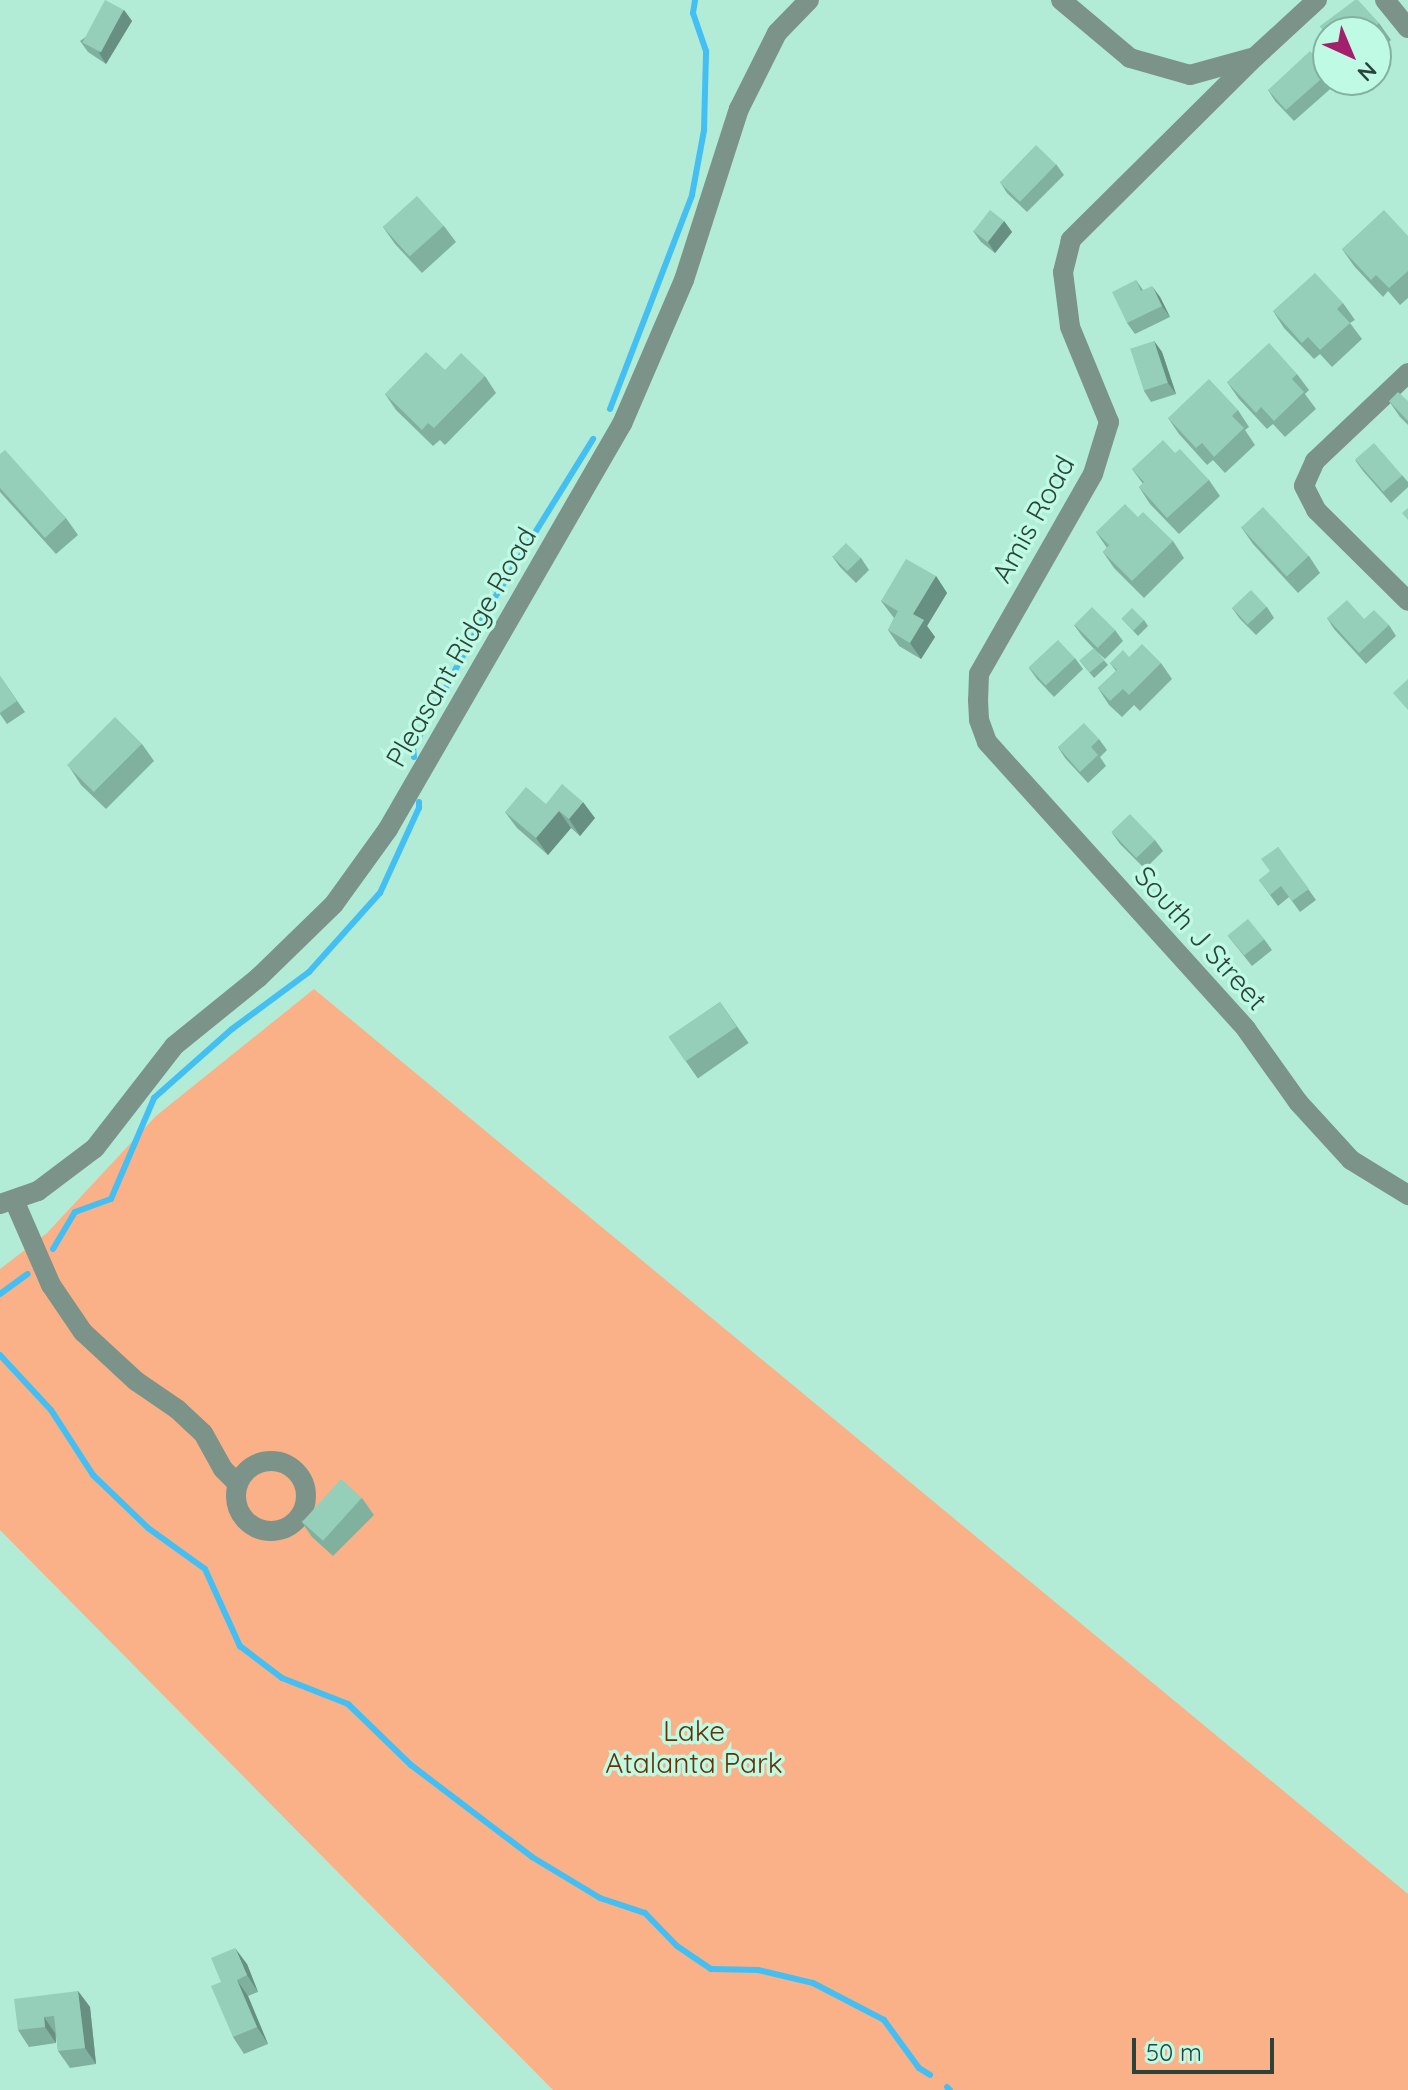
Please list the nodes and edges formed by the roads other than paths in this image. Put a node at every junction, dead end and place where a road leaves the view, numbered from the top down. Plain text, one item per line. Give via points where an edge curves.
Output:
1 (809, 0) edge
2 (1061, 0) edge
3 (1317, 0) edge
4 (1385, 0) edge
5 (1408, 28) edge
6 (1255, 57) junction
7 (1408, 373) edge
8 (1408, 601) edge
9 (978, 700) joint
10 (1408, 1195) edge
11 (7, 1202) edge
12 (238, 1484) dead end

1 - 11 street, Pleasant Ridge Road via 777,33 739,109 684,280 622,424 388,829 334,904 258,978 174,1046 95,1148 38,1191
2 - 6 street via 1130,58 1190,75
3 - 6 street
4 - 5 street
6 - 9 street, Amis Road via 1071,240 1063,272 1070,327 1109,422 1093,474 979,674
7 - 8 street via 1315,461 1304,486 1316,510
9 - 10 street, South J Street via 987,742 1246,1029 1298,1102 1351,1160
11 - 12 street via 83,1332 203,1433

